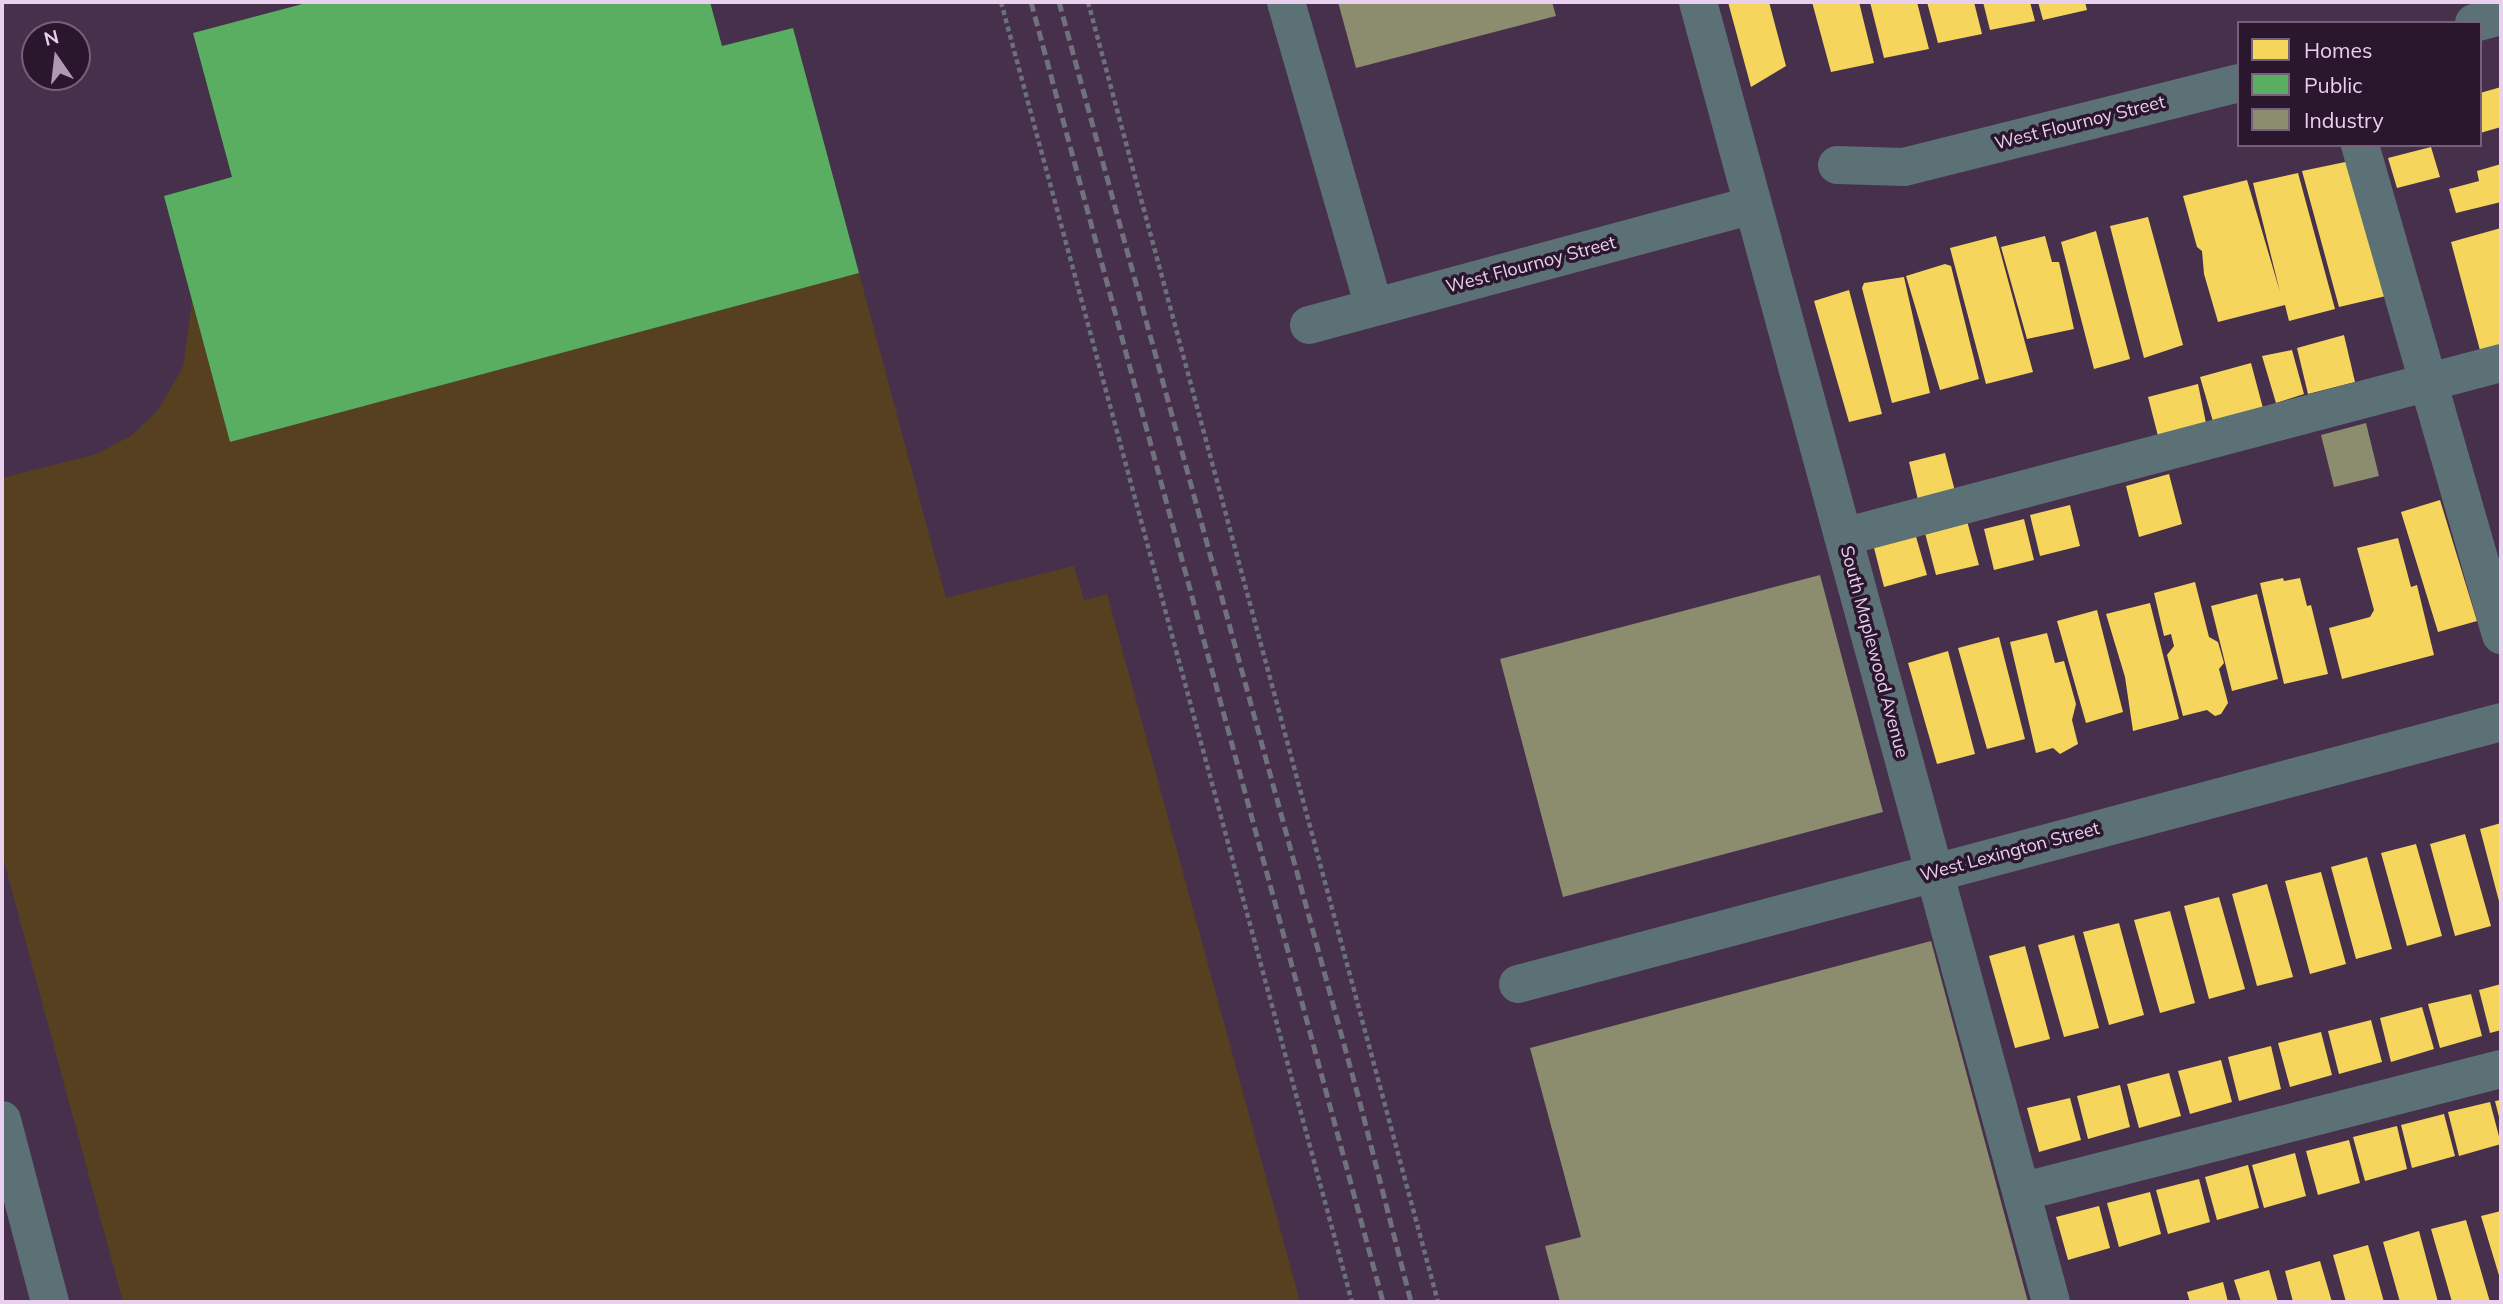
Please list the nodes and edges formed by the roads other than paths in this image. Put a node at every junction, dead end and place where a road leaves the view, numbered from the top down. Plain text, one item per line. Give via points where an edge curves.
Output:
1 (1286, 2) edge
2 (1698, 2) edge
3 (2501, 16) edge
4 (2482, 21) edge
5 (2237, 84) edge
6 (2361, 147) edge
7 (1838, 165) dead end
8 (1753, 205) junction
9 (1374, 307) junction
10 (1309, 325) dead end
11 (2501, 363) edge
12 (2428, 382) junction
13 (1843, 537) junction
14 (2501, 635) edge
15 (2501, 722) edge
16 (1934, 872) junction
17 (1518, 984) dead end
18 (2501, 1069) edge
19 (2, 1120) edge
20 (2021, 1192) junction
21 (50, 1302) edge
22 (2051, 1302) edge

1 - 9 street
2 - 8 street, South Maplewood Avenue
3 - 4 street
5 - 7 street, West Flournoy Street via 1904,167
6 - 12 street
8 - 9 street, West Flournoy Street
8 - 13 street, South Maplewood Avenue
9 - 10 street, West Flournoy Street
11 - 12 street
12 - 13 street
12 - 14 street
13 - 16 street, South Maplewood Avenue
15 - 16 street, West Lexington Street
16 - 17 street, West Lexington Street
16 - 20 street, South Maplewood Avenue
18 - 20 street
19 - 21 street
20 - 22 street, South Maplewood Avenue

